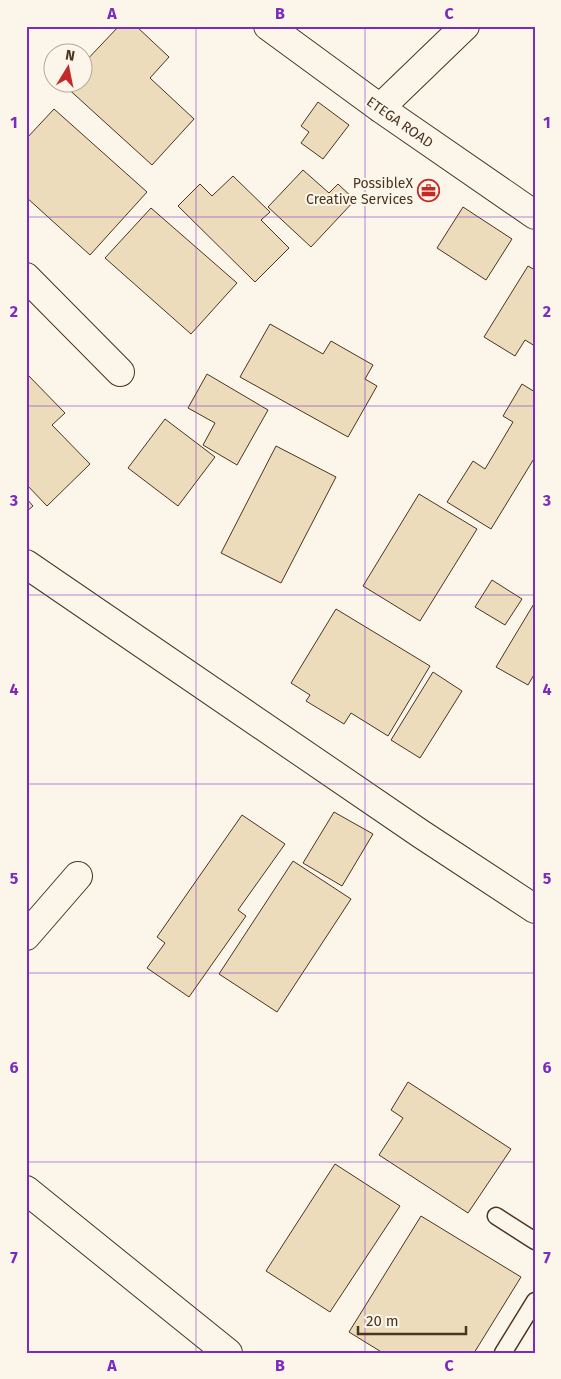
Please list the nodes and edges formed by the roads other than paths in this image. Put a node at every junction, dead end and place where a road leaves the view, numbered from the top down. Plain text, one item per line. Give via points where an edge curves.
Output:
1 (268, 26) edge
2 (465, 26) edge
3 (380, 108) junction
4 (535, 215) edge
5 (26, 277) edge
6 (120, 372) dead end
7 (26, 564) edge
8 (78, 876) dead end
9 (535, 908) edge
10 (26, 936) edge
11 (26, 1190) edge
12 (496, 1216) dead end
13 (535, 1241) edge
14 (535, 1301) edge
15 (228, 1353) edge
16 (503, 1353) edge

1 - 3 street, ETEGA ROAD
2 - 3 street
3 - 4 street, ETEGA ROAD
5 - 6 street
7 - 9 street via 421,834
8 - 10 street
11 - 15 street
12 - 13 lane
14 - 16 lane

